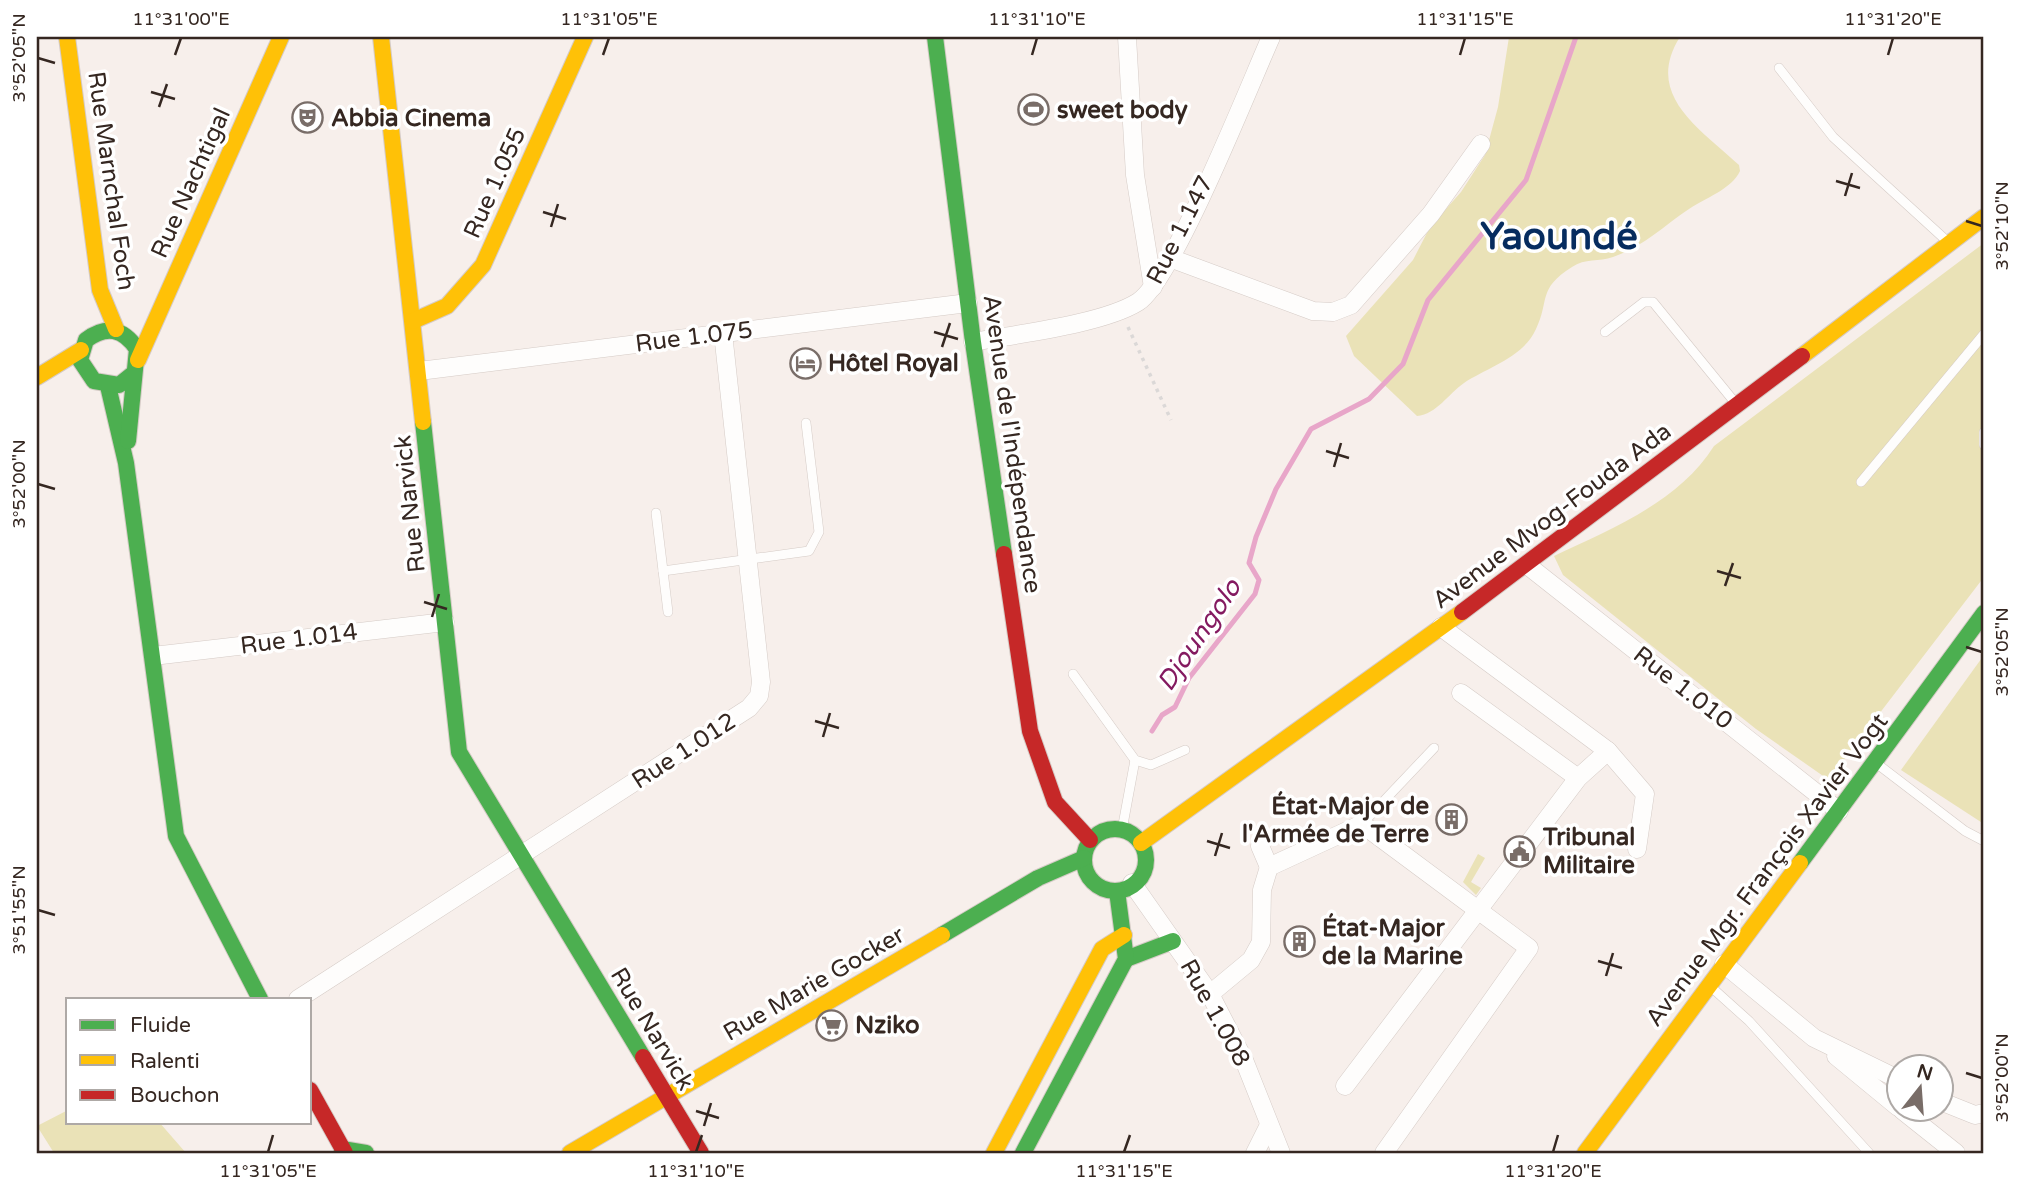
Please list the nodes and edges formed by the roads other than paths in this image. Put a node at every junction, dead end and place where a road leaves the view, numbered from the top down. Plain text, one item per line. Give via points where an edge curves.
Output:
1 (68, 37) edge
2 (281, 37) edge
3 (381, 37) edge
4 (585, 37) edge
5 (935, 37) edge
6 (1127, 37) edge
7 (1271, 37) edge
8 (1779, 68) dead end
9 (1480, 144) dead end
10 (1984, 217) edge
11 (1950, 243) junction
12 (1170, 258) junction
13 (1153, 287) junction
14 (100, 290) junction
15 (968, 303) junction
16 (414, 321) junction
17 (153, 324) junction
18 (116, 329) junction
19 (94, 332) junction
20 (1605, 332) dead end
21 (723, 333) junction
22 (1984, 334) edge
23 (131, 338) junction
24 (973, 342) junction
25 (81, 350) junction
26 (136, 367) junction
27 (419, 371) junction
28 (37, 379) edge
29 (75, 379) junction
30 (108, 386) junction
31 (1738, 406) junction
32 (806, 422) dead end
33 (1984, 432) edge
34 (1984, 445) edge
35 (126, 463) junction
36 (1861, 482) dead end
37 (656, 513) dead end
38 (747, 559) junction
39 (1527, 565) junction
40 (663, 571) junction
41 (668, 612) dead end
42 (1984, 612) edge
43 (445, 622) junction
44 (1441, 627) junction
45 (153, 656) junction
46 (1073, 674) dead end
47 (1461, 693) dead end
48 (1434, 748) dead end
49 (1185, 750) dead end
50 (1608, 751) junction
51 (1135, 760) junction
52 (1876, 763) junction
53 (1578, 778) junction
54 (1839, 811) junction
55 (1362, 824) junction
56 (1122, 830) junction
57 (1090, 840) junction
58 (1984, 841) edge
59 (1141, 843) junction
60 (1260, 846) dead end
61 (1637, 849) dead end
62 (521, 858) junction
63 (1084, 858) junction
64 (1269, 867) junction
65 (1125, 887) junction
66 (1479, 910) junction
67 (1124, 935) junction
68 (1173, 941) junction
69 (1126, 959) junction
70 (1724, 964) junction
71 (1709, 985) junction
72 (1210, 994) junction
73 (259, 998) edge
74 (300, 998) edge
75 (1066, 1021) junction
76 (1088, 1032) junction
77 (1814, 1038) junction
78 (1884, 1072) edge
79 (1345, 1086) dead end
80 (312, 1094) edge
81 (1884, 1095) edge
82 (666, 1097) junction
83 (1954, 1106) edge
84 (1984, 1113) edge
85 (1920, 1124) edge
86 (1269, 1125) junction
87 (343, 1151) edge
88 (998, 1152) edge
89 (366, 1153) edge
90 (570, 1153) edge
91 (701, 1153) edge
92 (1023, 1153) edge
93 (1255, 1153) edge
94 (1281, 1153) edge
95 (1384, 1153) edge
96 (1585, 1153) edge
97 (1869, 1153) edge
98 (1956, 1153) edge

1 - 14 main road, Rue Marnchal Foch
2 - 17 main road, Rue Nachtigal
3 - 16 main road, Rue Narvick
4 - 16 main road, Rue 1.055 via 483,265 447,306
5 - 15 main road, Avenue de l'Indépendance
6 - 13 street via 1135,175
7 - 12 street, Rue 1.147
8 - 11 lane via 1833,137
9 - 12 street via 1453,186 1402,248 1350,305 1333,312 1313,311
10 - 11 main road, Avenue Mvog-Fouda Ada
11 - 31 main road, Avenue Mvog-Fouda Ada
12 - 13 street, Rue 1.147
13 - 24 street, Rue 1.147 via 1141,301 1121,311
14 - 18 main road, Rue Marnchal Foch
14 - 19 main road
15 - 21 street, Rue 1.075
15 - 24 main road, Avenue de l'Indépendance
16 - 27 main road, Rue Narvick
17 - 23 main road
17 - 26 main road, Rue Nachtigal
18 - 19 main road
18 - 23 main road
19 - 25 main road
20 - 31 lane via 1644,302 1653,302
21 - 27 street, Rue 1.075
21 - 38 street, Rue 1.012
22 - 36 lane
23 - 26 main road
24 - 57 main road, Avenue de l'Indépendance via 1030,732 1055,802
25 - 28 main road
25 - 29 main road
26 - 30 main road via 127,380
26 - 35 main road
27 - 43 main road, Rue Narvick
28 - 29 main road
29 - 30 main road
30 - 35 main road
31 - 39 main road, Avenue Mvog-Fouda Ada
32 - 38 lane via 819,532 809,551
33 - 34 lane
35 - 45 main road
37 - 40 lane
38 - 40 lane
38 - 62 street, Rue 1.012 via 759,696 749,708
39 - 44 main road, Avenue Mvog-Fouda Ada
39 - 54 street, Rue 1.010
40 - 41 lane
42 - 52 main road, Avenue Mgr. François Xavier Vogt
43 - 45 street, Rue 1.014
43 - 62 main road, Rue Narvick via 459,752
44 - 50 street
44 - 59 main road, Avenue Mvog-Fouda Ada
45 - 73 main road via 176,836
46 - 51 lane
47 - 53 street
48 - 55 lane
49 - 51 lane via 1151,765
50 - 53 street
50 - 61 street via 1646,794
51 - 56 lane
52 - 54 main road, Avenue Mgr. François Xavier Vogt
52 - 58 lane
53 - 66 street
54 - 70 main road, Avenue Mgr. François Xavier Vogt
55 - 64 street
55 - 66 street
56 - 57 main road via 1108,830
56 - 59 main road
57 - 63 main road
59 - 65 main road via 1146,863 1139,880
60 - 64 street
62 - 74 street, Rue 1.012
62 - 82 main road, Rue Narvick
63 - 65 main road via 1091,880 1104,889
63 - 82 main road, Rue Marie Gocker via 1038,878
64 - 72 street via 1262,890 1261,942 1251,960
65 - 67 main road
65 - 68 street, Rue 1.008
66 - 79 street
66 - 95 street via 1529,948
67 - 69 main road
67 - 75 main road via 1102,949
68 - 69 main road
68 - 72 street, Rue 1.008
69 - 76 main road
70 - 71 main road, Avenue Mgr. François Xavier Vogt
70 - 77 street
71 - 96 main road, Avenue Mgr. François Xavier Vogt
71 - 97 lane via 1749,1021
72 - 86 street, Rue 1.008 via 1244,1060
75 - 76 main road
75 - 88 main road
76 - 92 main road
77 - 78 street
77 - 81 street
80 - 87 main road
82 - 90 main road, Rue Marie Gocker
82 - 91 main road, Rue Narvick
83 - 84 street via 1975,1115
85 - 98 street
86 - 93 street
86 - 94 street, Rue 1.008
87 - 89 main road

